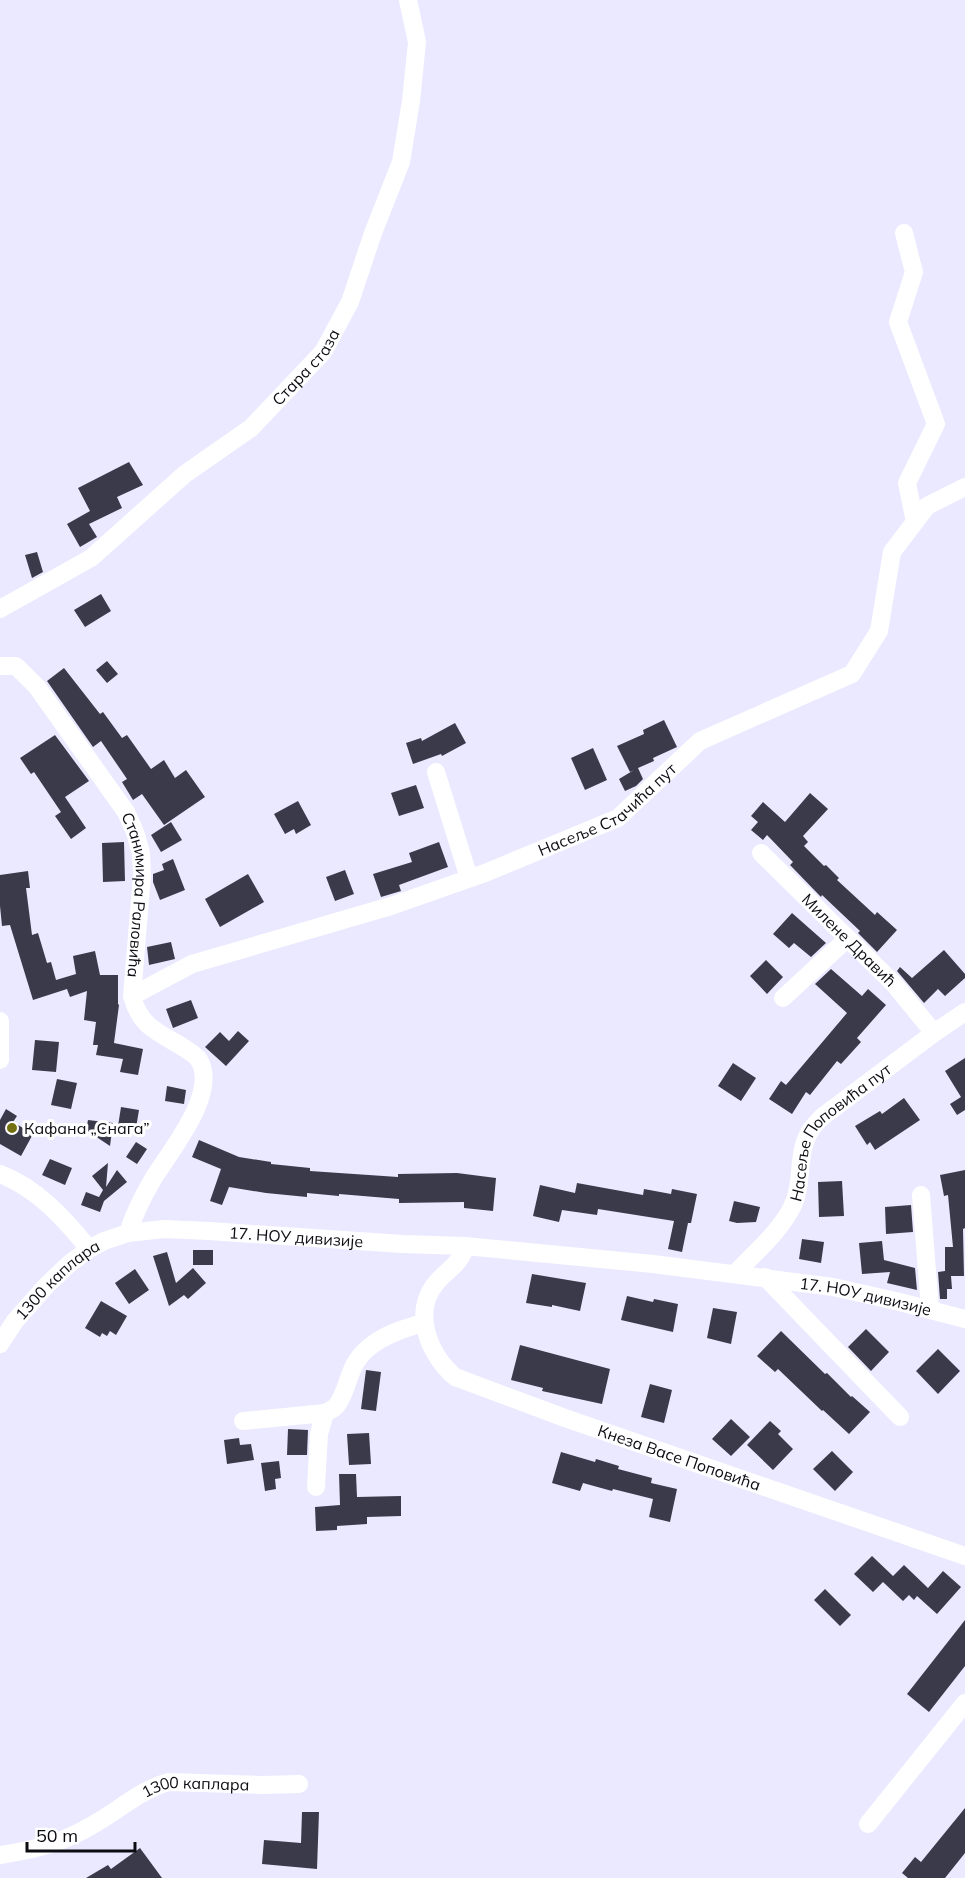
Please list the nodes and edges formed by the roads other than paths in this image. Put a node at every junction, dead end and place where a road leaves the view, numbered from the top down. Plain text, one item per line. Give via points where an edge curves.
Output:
1 (408, 0) edge
2 (904, 232) dead end
3 (965, 487) edge
4 (915, 522) junction
5 (0, 609) edge
6 (0, 666) edge
7 (436, 772) dead end
8 (761, 853) dead end
9 (469, 878) junction
10 (847, 939) junction
11 (132, 996) junction
12 (783, 998) dead end
13 (965, 1012) edge
14 (0, 1022) edge
15 (934, 1033) junction
16 (0, 1060) edge
17 (0, 1174) edge
18 (921, 1195) dead end
19 (128, 1233) junction
20 (465, 1246) junction
21 (89, 1248) junction
22 (735, 1274) junction
23 (765, 1277) junction
24 (930, 1309) junction
25 (965, 1319) edge
26 (424, 1323) junction
27 (0, 1344) edge
28 (325, 1413) junction
29 (900, 1417) dead end
30 (243, 1421) dead end
31 (316, 1487) dead end
32 (965, 1556) edge
33 (965, 1703) edge
34 (299, 1784) dead end
35 (868, 1824) dead end
36 (0, 1855) edge

1 - 5 street, Стара стаза via 417,42 401,162 350,302 323,352 251,428 185,474 91,558
2 - 4 street via 914,272 898,322 936,424 907,483
3 - 4 street, Насеље Стачића пут via 927,506
4 - 9 street, Насеље Стачића пут via 892,552 879,631 852,674 700,741 618,818
6 - 11 street, Станимира Раловића via 16,666 37,687 126,812 135,832 142,874
7 - 9 street
8 - 10 street, Милене Дравић
9 - 11 street, Насеље Стачића пут via 391,906 192,964
10 - 12 street
10 - 15 street, Милене Дравић via 894,984
11 - 19 street, Станимира Раловића via 140,1017 152,1029 199,1060 204,1086 194,1113 144,1194
13 - 15 street, Насеље Поповића пут
14 - 16 street
15 - 22 street, Насеље Поповића пут via 822,1117 810,1131 792,1208
17 - 21 street via 41,1199
18 - 24 street
19 - 20 street, 17. НОУ дивизије via 192,1230
19 - 21 street, 1300 каплара
20 - 22 street, 17. НОУ дивизије
20 - 26 street via 459,1261 429,1295
21 - 27 street, 1300 каплара via 34,1299
22 - 23 street, 17. НОУ дивизије
23 - 24 street, 17. НОУ дивизије via 843,1289
23 - 29 street, 17. НОУ дивизије
24 - 25 street, 17. НОУ дивизије
26 - 28 street via 390,1334 367,1350 357,1361 336,1407
26 - 32 street, Кнеза Васе Поповића via 438,1356 459,1380
28 - 30 street
28 - 31 street via 318,1434
33 - 35 street
34 - 36 street, 1300 каплара via 169,1782 155,1786 59,1841

